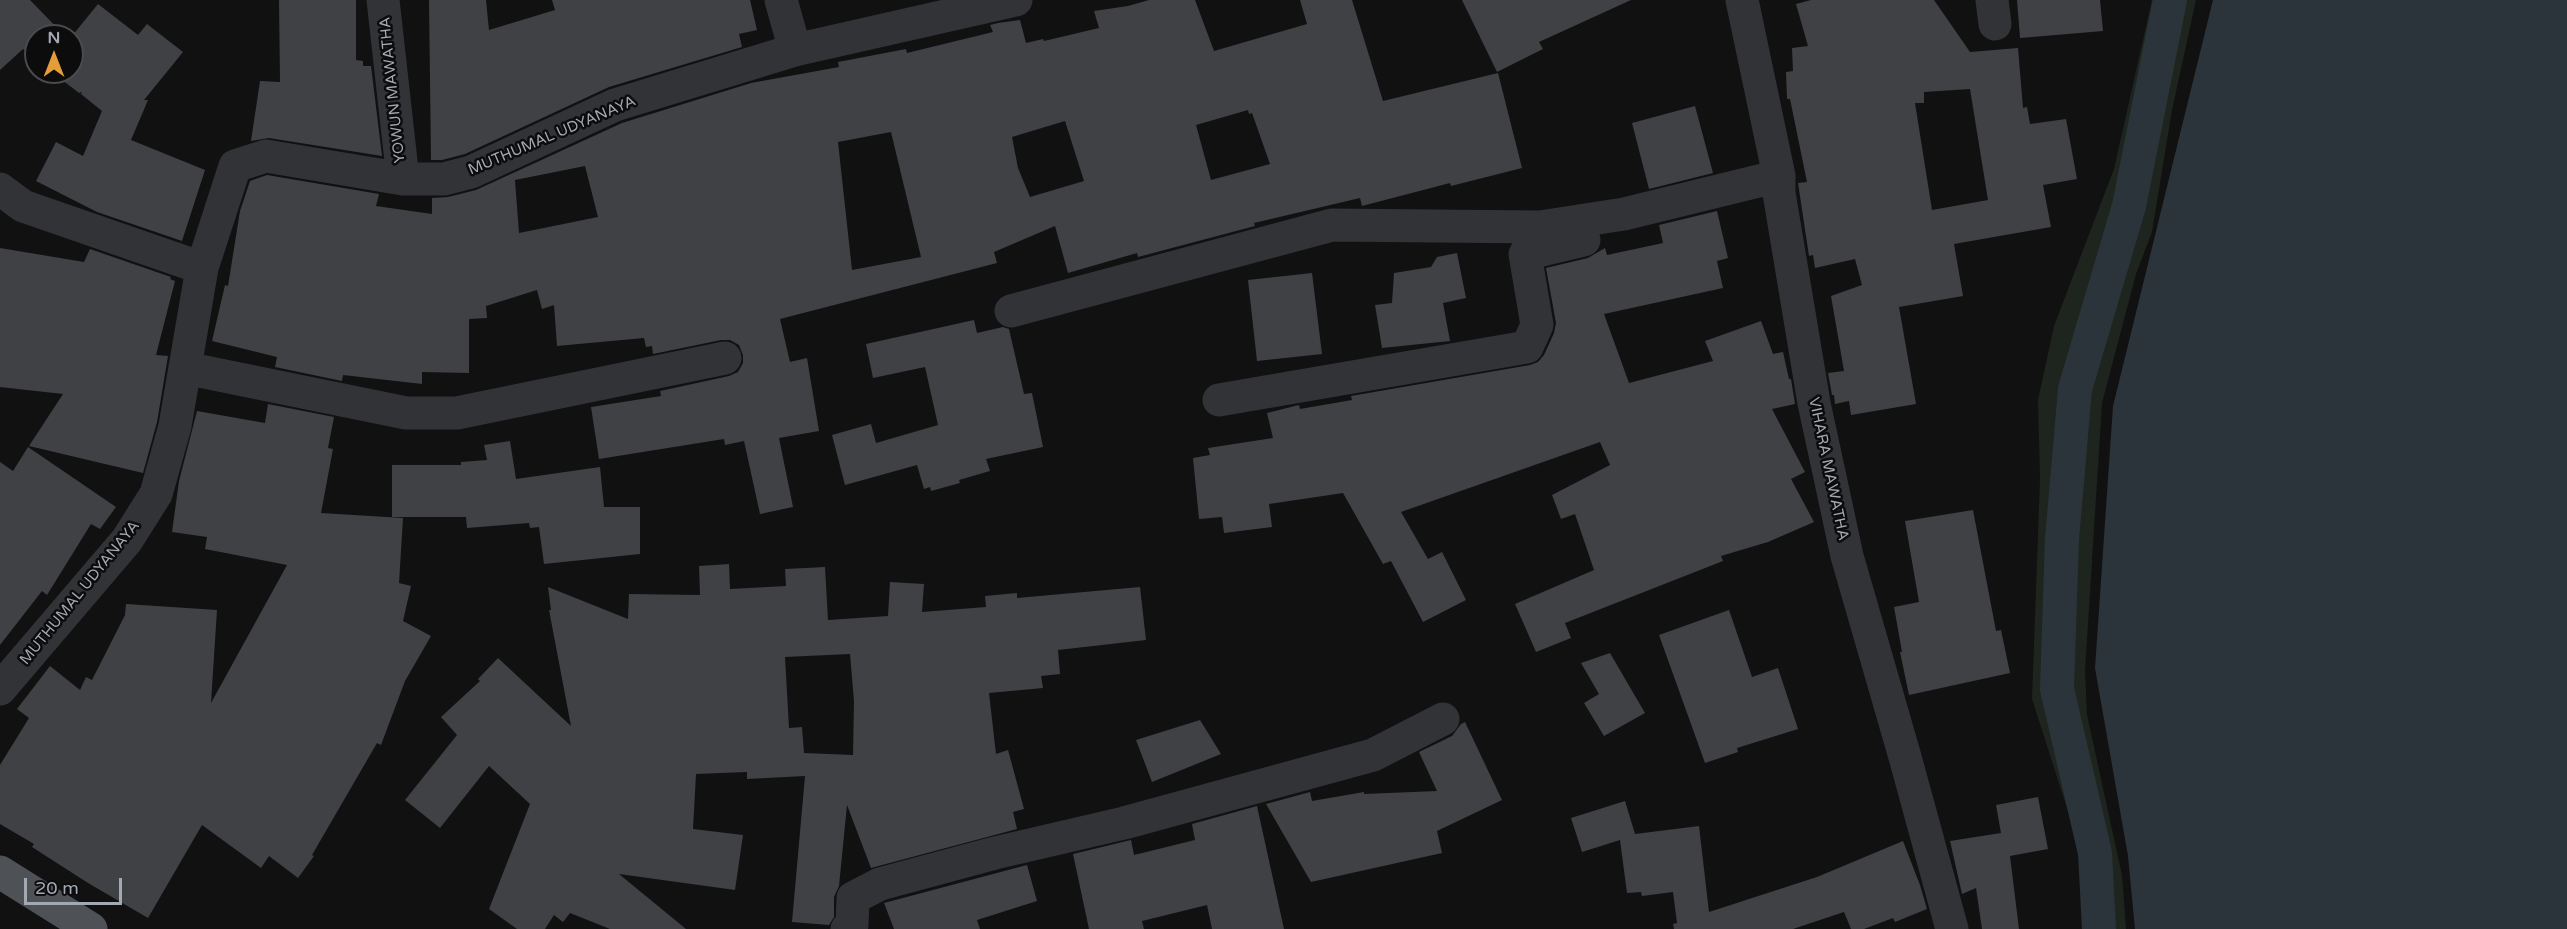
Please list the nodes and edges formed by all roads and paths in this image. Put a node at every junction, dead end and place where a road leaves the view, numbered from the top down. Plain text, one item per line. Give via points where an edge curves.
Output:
1 (383, 0) edge
2 (781, 0) edge
3 (1016, 0) edge
4 (1742, 0) edge
5 (795, 50) junction
6 (404, 179) junction
7 (1779, 184) junction
8 (0, 189) edge
9 (202, 268) junction
10 (1011, 311) dead end
11 (725, 358) dead end
12 (185, 368) junction
13 (1219, 400) dead end
14 (0, 689) edge
15 (1443, 719) dead end
16 (0, 872) edge
17 (851, 928) edge
18 (92, 929) edge
19 (1952, 929) edge

1 - 6 street, YOWUN MAWATHA
2 - 5 street
3 - 5 street, MUTHUMAL UDYANAYA
4 - 7 street, VIHARA MAWATHA
5 - 6 street, MUTHUMAL UDYANAYA via 615,105 471,172 444,179
6 - 9 street, MUTHUMAL UDYANAYA via 266,156 236,166
7 - 10 street via 1540,227 1332,225
7 - 13 street via 1525,254 1537,325 1527,347
7 - 19 street, VIHARA MAWATHA via 1814,403 1846,556
8 - 9 street via 23,206
9 - 12 street, MUTHUMAL UDYANAYA
11 - 12 street via 457,412 406,412
12 - 14 street, MUTHUMAL UDYANAYA via 175,426 156,494 127,540
15 - 17 street via 1373,755 880,884 853,898
16 - 18 main road

